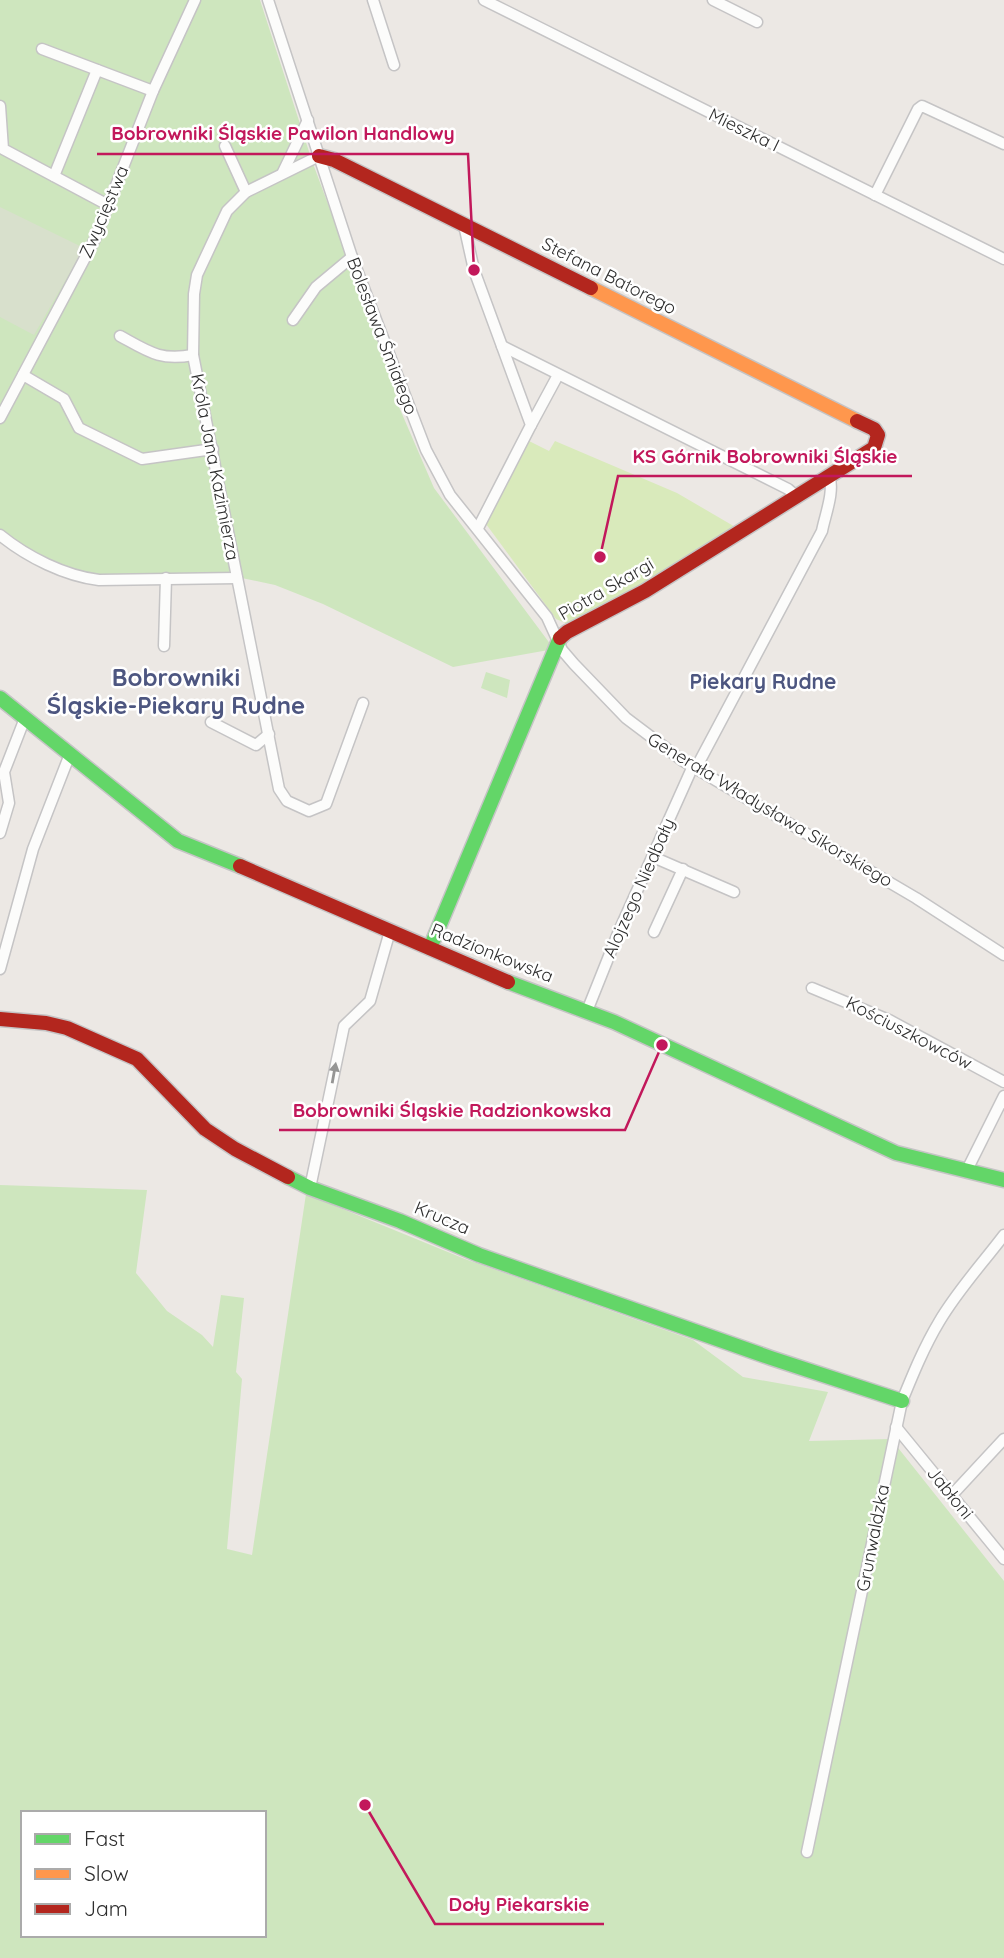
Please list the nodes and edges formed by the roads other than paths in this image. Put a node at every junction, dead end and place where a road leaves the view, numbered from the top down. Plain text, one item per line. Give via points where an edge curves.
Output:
1 (195, 0) edge
2 (268, 0) edge
3 (373, 0) edge
4 (484, 0) edge
5 (713, 0) edge
6 (757, 22) dead end
7 (42, 49) dead end
8 (394, 65) dead end
9 (97, 70) junction
10 (153, 91) junction
11 (0, 106) edge
12 (307, 120) junction
13 (1004, 144) edge
14 (225, 146) dead end
15 (1, 149) edge
16 (318, 156) junction
17 (283, 172) junction
18 (54, 176) junction
19 (246, 192) junction
20 (875, 195) junction
21 (107, 205) junction
22 (464, 225) junction
23 (352, 257) junction
24 (1004, 259) edge
25 (293, 320) dead end
26 (120, 336) dead end
27 (502, 346) junction
28 (193, 355) junction
29 (23, 375) junction
30 (558, 375) junction
31 (0, 418) edge
32 (531, 425) junction
33 (878, 435) joint
34 (213, 449) junction
35 (829, 475) junction
36 (796, 496) junction
37 (478, 528) junction
38 (0, 535) edge
39 (166, 578) junction
40 (237, 578) junction
41 (558, 640) junction
42 (164, 646) dead end
43 (0, 698) edge
44 (363, 703) dead end
45 (25, 718) junction
46 (211, 722) dead end
47 (270, 734) junction
48 (70, 754) junction
49 (694, 767) junction
50 (0, 834) edge
51 (653, 857) junction
52 (683, 869) junction
53 (734, 892) dead end
54 (390, 931) junction
55 (654, 932) dead end
56 (430, 948) junction
57 (1004, 955) edge
58 (0, 969) edge
59 (812, 988) dead end
60 (587, 1011) junction
61 (0, 1019) edge
62 (1004, 1082) edge
63 (1004, 1096) edge
64 (967, 1172) junction
65 (1004, 1180) edge
66 (310, 1188) junction
67 (1004, 1235) edge
68 (995, 1248) junction
69 (1004, 1256) edge
70 (902, 1401) junction
71 (896, 1427) junction
72 (1004, 1439) edge
73 (951, 1496) junction
74 (1004, 1559) edge
75 (807, 1852) dead end

1 - 10 street, Zwycięstwa
2 - 12 street, Bolesława Śmiałego
3 - 8 street
4 - 20 street, Mieszka I
5 - 6 street
7 - 9 street
9 - 10 street
9 - 18 street
10 - 21 street, Zwycięstwa
11 - 15 street
12 - 16 street, Bolesława Śmiałego
12 - 17 street
13 - 20 street via 922,106
14 - 19 street
15 - 18 street
16 - 17 street, Króla Jana Kazimierza
16 - 22 street, Stefana Batorego
16 - 23 street, Bolesława Śmiałego
17 - 19 street, Króla Jana Kazimierza
18 - 21 street
19 - 28 street, Króla Jana Kazimierza via 227,211 197,275
20 - 24 street, Mieszka I
21 - 29 street, Zwycięstwa via 95,239
22 - 27 street via 474,270
22 - 33 street, Stefana Batorego via 874,429
23 - 25 street via 316,287
23 - 37 street, Bolesława Śmiałego via 426,450 450,495
26 - 28 street, Króla Jana Kazimierza via 160,357
27 - 30 street
27 - 32 street
28 - 34 street, Króla Jana Kazimierza
29 - 31 street, Zwycięstwa
29 - 34 street via 64,399 79,428 142,459
30 - 32 street
30 - 36 street
32 - 37 street
33 - 35 street, Piotra Skargi via 874,448
34 - 40 street, Króla Jana Kazimierza
35 - 36 street, Piotra Skargi
35 - 49 street, Alojzego Niedbały via 832,480 822,531
36 - 41 street, Piotra Skargi
37 - 41 street, Bolesława Śmiałego via 547,617
38 - 39 street via 16,549 84,579
39 - 40 street
39 - 42 street
40 - 47 street, Króla Jana Kazimierza
41 - 49 street, Generała Władysława Sikorskiego via 574,664 626,718
41 - 56 street, Piotra Skargi
43 - 45 street, Radzionkowska
44 - 47 street, Króla Jana Kazimierza via 326,804 309,811 287,801 279,789
45 - 48 street, Radzionkowska
45 - 50 street via 4,772 9,803
46 - 47 street via 256,745
48 - 54 street, Radzionkowska via 178,841
48 - 58 street via 33,849
49 - 51 street, Alojzego Niedbały
49 - 57 street, Generała Władysława Sikorskiego
51 - 52 street
51 - 60 street, Alojzego Niedbały
52 - 53 street
52 - 55 street
54 - 56 street, Radzionkowska
66 -> 54 street via 342,1032 370,1001
56 - 60 street, Radzionkowska
59 - 62 street, Kościuszkowców via 889,1020
60 - 64 street, Radzionkowska via 869,1142
61 - 66 street, Krucza via 67,1028 137,1059 205,1129
63 - 64 street
64 - 65 street, Radzionkowska
66 - 70 street, Krucza via 480,1255
67 - 68 street, Grunwaldzka
68 - 69 street
68 - 70 street, Grunwaldzka via 939,1322
70 - 71 street, Grunwaldzka
71 - 73 street, Jabłoni
71 - 75 street, Grunwaldzka
72 - 73 street
73 - 74 street, Jabłoni

